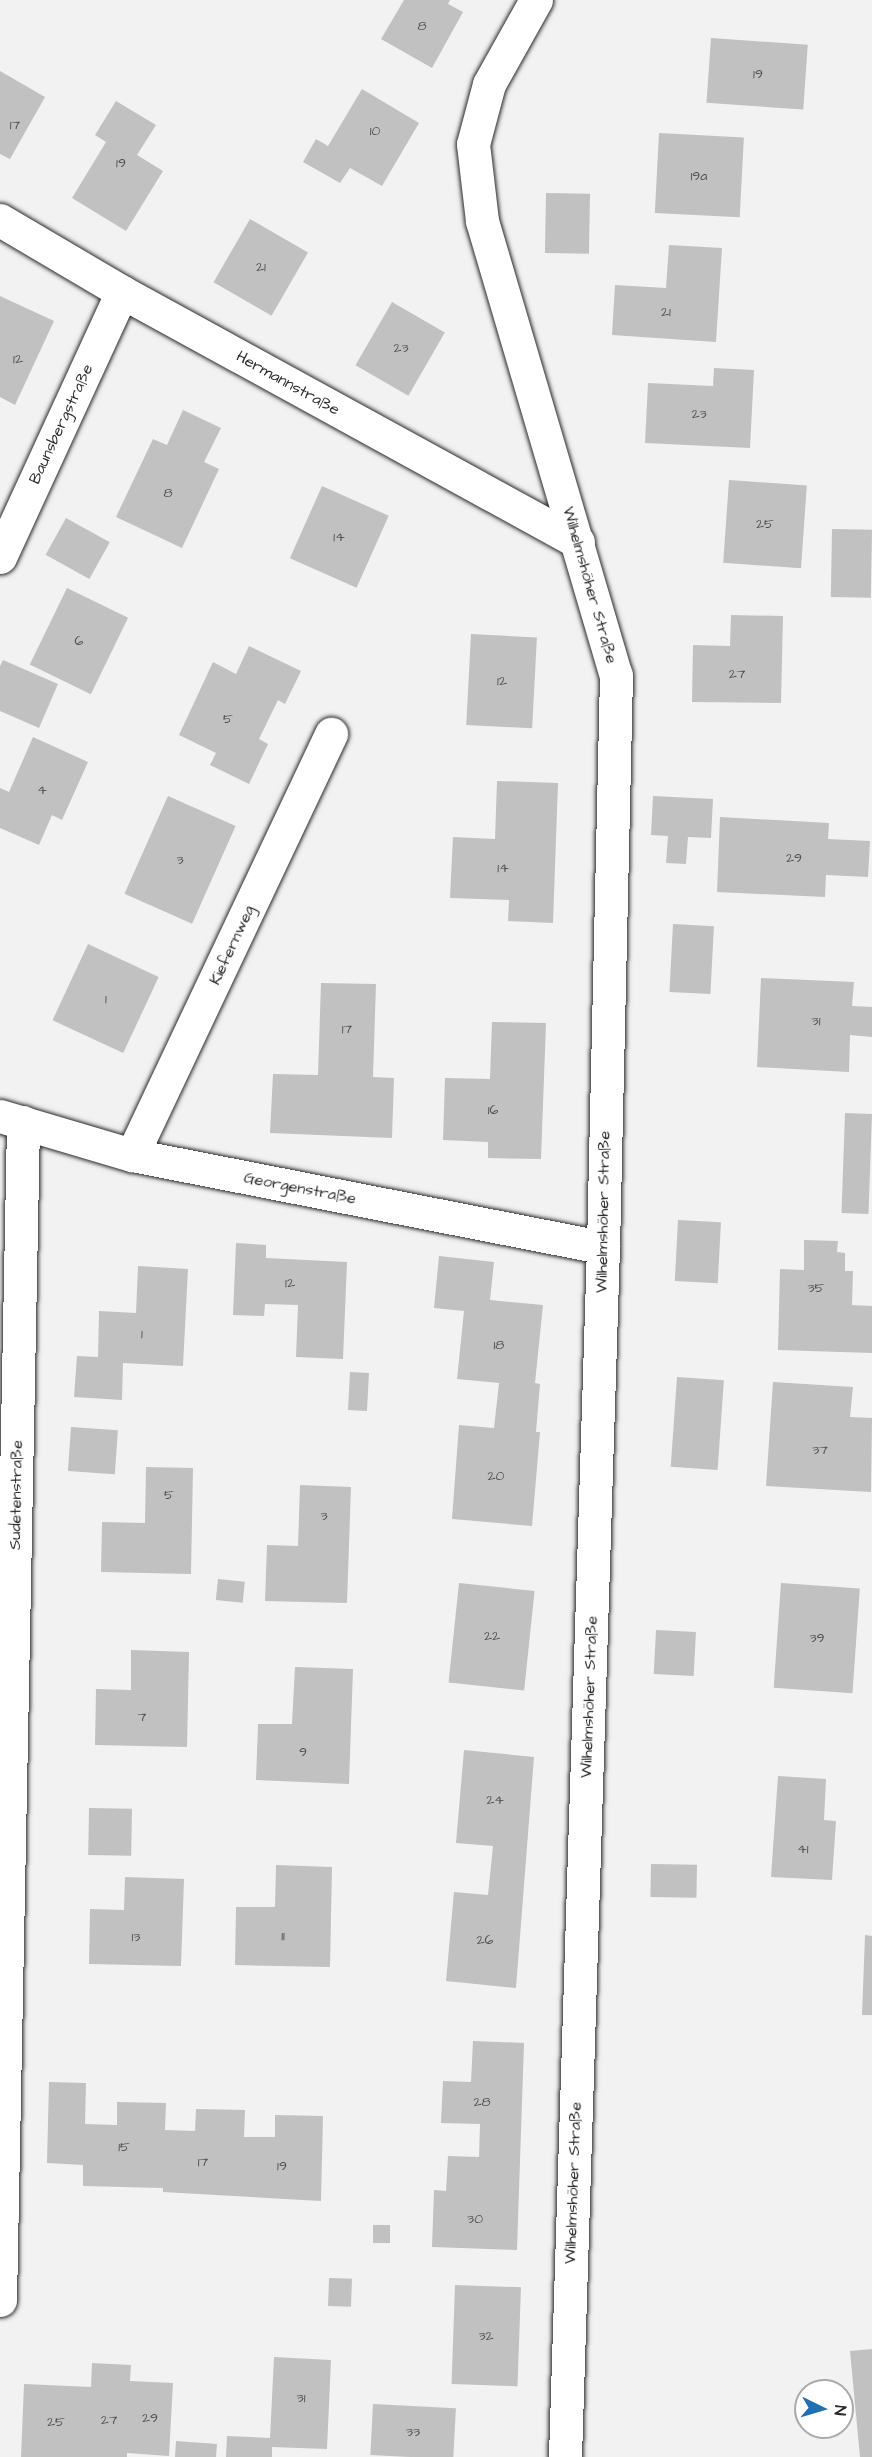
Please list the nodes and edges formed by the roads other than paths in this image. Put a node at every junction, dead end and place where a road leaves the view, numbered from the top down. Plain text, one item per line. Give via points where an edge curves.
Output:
1 (536, 0) edge
2 (0, 220) edge
3 (122, 292) junction
4 (578, 542) junction
5 (0, 557) edge
6 (332, 734) dead end
7 (12, 1119) edge
8 (132, 1155) junction
9 (603, 1248) junction
10 (0, 2300) edge
11 (565, 2457) edge

1 - 4 street, Wilhelmshöher Straße via 489,84 473,144 482,221
2 - 3 street, Hermannstraße
3 - 4 street, Hermannstraße
3 - 5 street, Baunsbergstraße
4 - 9 street, Wilhelmshöher Straße via 616,675
6 - 8 street, Kiefernweg
7 - 8 street, Georgenstraße
7 - 10 street, Sudetenstraße
8 - 9 street, Georgenstraße
9 - 11 street, Wilhelmshöher Straße

